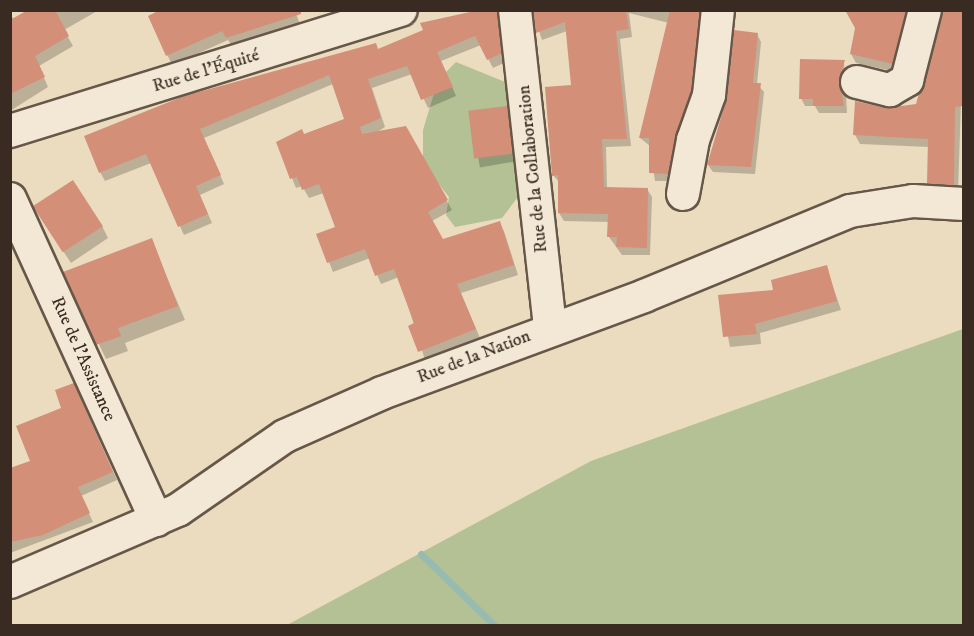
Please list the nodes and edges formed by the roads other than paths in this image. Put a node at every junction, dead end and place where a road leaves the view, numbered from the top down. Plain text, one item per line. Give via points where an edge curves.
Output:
1 (401, 10) edge
2 (515, 10) edge
3 (718, 10) edge
4 (925, 10) edge
5 (857, 82) dead end
6 (10, 131) edge
7 (683, 194) dead end
8 (10, 199) edge
9 (963, 204) edge
10 (550, 328) junction
11 (156, 520) junction
12 (10, 582) edge

1 - 6 street, Rue de l'Équité
2 - 10 street, Rue de la Collaboration
3 - 7 street via 709,94 693,140
4 - 5 street via 907,80 890,90
8 - 11 street, Rue de l'Assistance
9 - 10 street, Rue de la Nation via 913,201 850,211 644,296
10 - 11 street, Rue de la Nation via 285,436
11 - 12 street, Rue de la Nation

